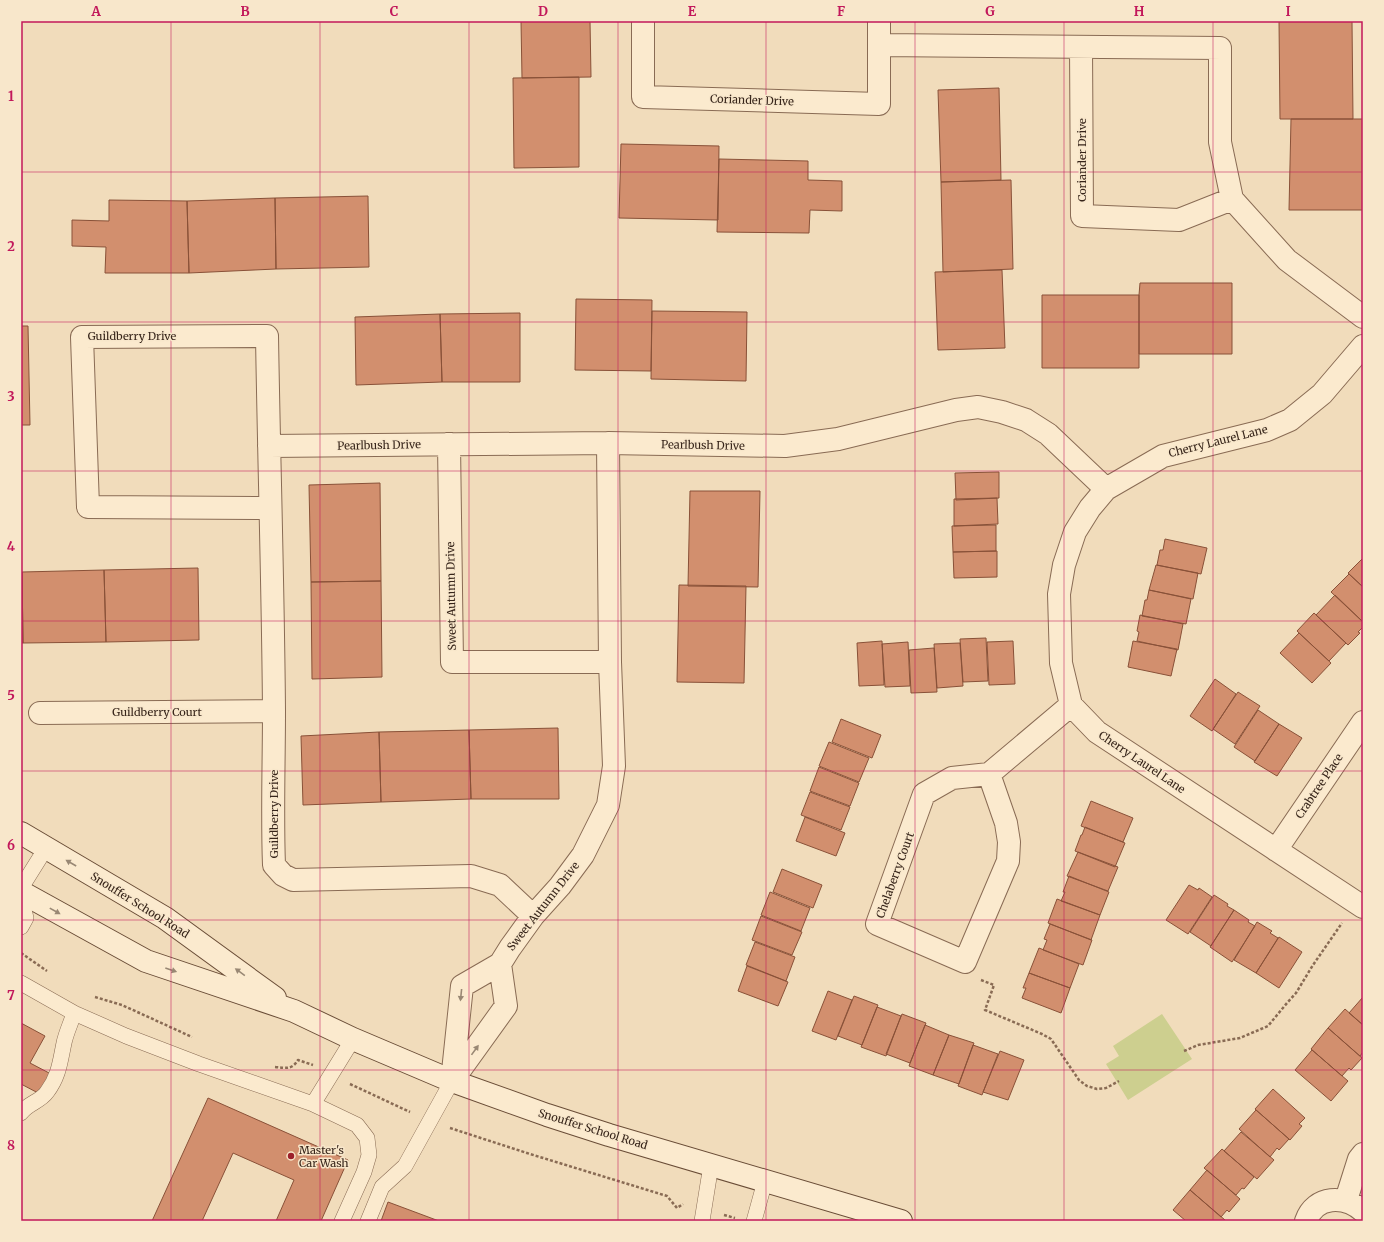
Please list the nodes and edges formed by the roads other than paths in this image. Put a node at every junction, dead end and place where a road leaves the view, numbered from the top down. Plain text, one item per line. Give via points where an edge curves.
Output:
1 (643, 21) edge
2 (879, 21) edge
3 (880, 45) junction
4 (1081, 47) junction
5 (1232, 199) junction
6 (1363, 317) edge
7 (1363, 346) edge
8 (449, 444) junction
9 (608, 444) junction
10 (269, 446) junction
11 (1106, 489) junction
12 (270, 508) junction
13 (610, 662) junction
14 (1071, 705) junction
15 (274, 712) junction
16 (40, 713) dead end
17 (1363, 722) edge
18 (989, 774) junction
19 (21, 833) edge
20 (46, 848) junction
21 (1276, 850) junction
22 (21, 888) edge
23 (21, 892) edge
24 (21, 897) edge
25 (1359, 904) edge
26 (533, 916) junction
27 (21, 927) edge
28 (500, 964) junction
29 (21, 983) edge
30 (294, 1011) junction
31 (74, 1013) junction
32 (353, 1039) junction
33 (452, 1081) junction
34 (313, 1104) junction
35 (21, 1113) edge
36 (1363, 1154) edge
37 (711, 1165) junction
38 (765, 1181) junction
39 (1354, 1206) edge
40 (342, 1221) edge
41 (368, 1221) edge
42 (702, 1221) edge
43 (754, 1221) edge
44 (901, 1221) edge
45 (1306, 1221) edge

1 - 3 street, Coriander Drive via 642,97 879,104
2 - 3 street, Coriander Drive
3 - 4 street
4 - 5 street via 1220,48 1220,142
4 - 5 street, Coriander Drive via 1082,216 1179,220
5 - 6 street via 1287,260
7 - 11 street, Cherry Laurel Lane via 1322,394 1290,420 1267,430 1162,456
8 - 9 street, Pearlbush Drive
8 - 10 street, Pearlbush Drive
8 - 13 street, Sweet Autumn Drive via 452,662
9 - 11 street, Pearlbush Drive via 785,446 838,439 978,407 1026,420 1048,434
9 - 13 street, Sweet Autumn Drive
10 - 12 street, Guildberry Drive
10 - 12 street, Guildberry Drive via 266,336 82,337 88,507
11 - 14 street, Cherry Laurel Lane via 1075,532 1064,565 1060,594 1061,664
12 - 15 street, Guildberry Drive
13 - 26 street, Sweet Autumn Drive via 614,766 608,805 583,855
14 - 18 street
14 - 21 street, Cherry Laurel Lane via 1097,732
15 - 16 street, Guildberry Court
15 - 26 street, Guildberry Drive via 274,865 283,875 293,880 471,876 500,885
17 - 21 street, Crabtree Place
18 - 18 street, Chelaberry Court via 952,778 924,794 877,924 965,962 1008,860 1006,823
19 - 20 street, Snouffer School Road
20 - 22 lane
30 -> 20 street, Snouffer School Road via 165,918
21 - 25 street, Cherry Laurel Lane
23 -> 30 street, Snouffer School Road via 146,961
24 - 27 lane via 26,918
26 - 28 street, Sweet Autumn Drive
33 -> 28 street via 506,1006
28 -> 33 street, Sweet Autumn Drive via 462,986
29 - 31 lane
30 - 32 street, Snouffer School Road
31 - 34 lane via 199,1064
31 - 35 lane via 57,1077 40,1100 26,1107
32 - 33 street, Snouffer School Road
32 - 34 lane
33 - 37 street, Snouffer School Road via 547,1115
33 - 41 lane via 406,1166 382,1187
34 - 40 lane via 357,1125 367,1138 369,1155 364,1172
36 - 39 street via 1359,1159
37 - 38 street, Snouffer School Road
37 - 42 lane
38 - 43 lane
38 - 44 street, Snouffer School Road
39 - 45 street via 1335,1199 1324,1202 1314,1208

